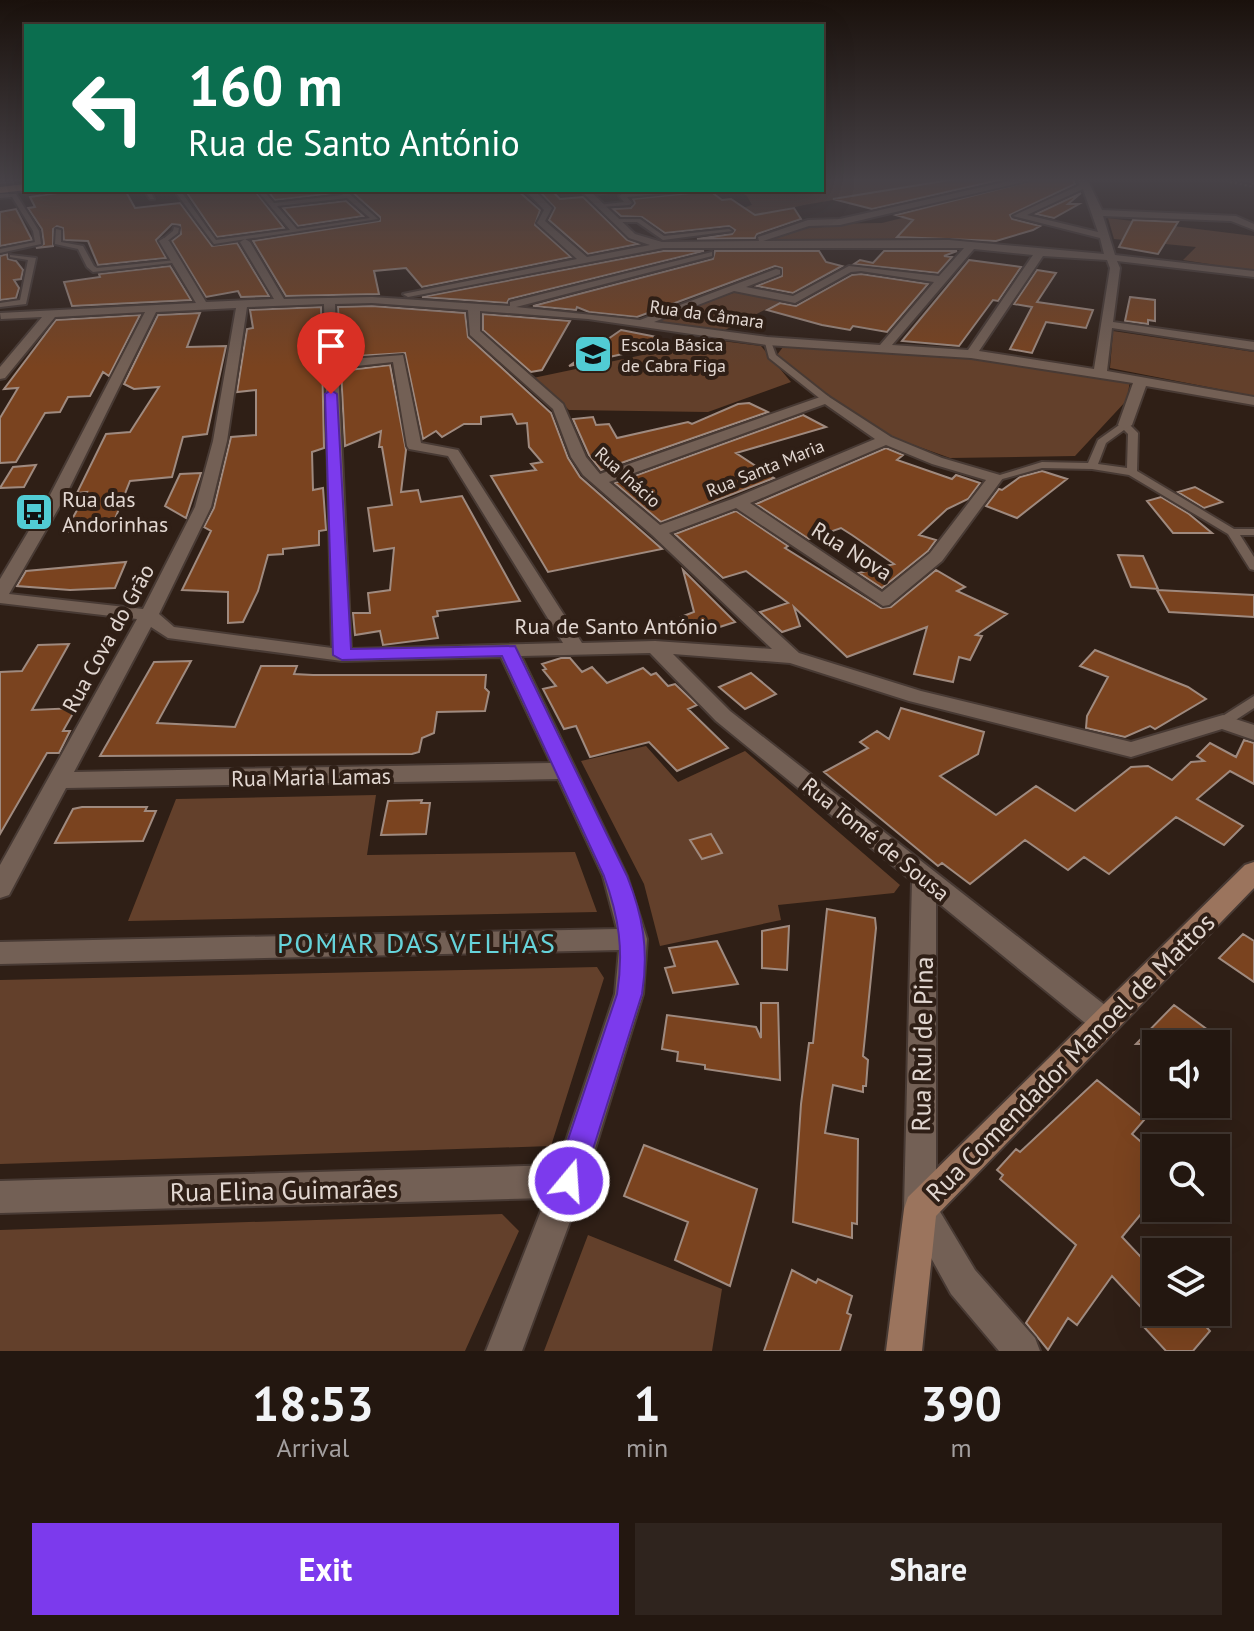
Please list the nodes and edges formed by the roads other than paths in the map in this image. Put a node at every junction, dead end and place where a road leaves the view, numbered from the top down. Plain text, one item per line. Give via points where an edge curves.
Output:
1 (39, 241) edge
2 (57, 241) edge
3 (164, 241) edge
4 (563, 241) edge
5 (648, 241) edge
6 (753, 241) edge
7 (1105, 241) edge
8 (245, 242) dead end
9 (661, 245) junction
10 (972, 245) junction
11 (738, 246) junction
12 (1040, 253) junction
13 (0, 254) edge
14 (1109, 255) junction
15 (586, 261) junction
16 (176, 262) junction
17 (776, 272) dead end
18 (1254, 274) edge
19 (943, 280) junction
20 (734, 288) junction
21 (438, 289) junction
22 (372, 300) junction
23 (329, 301) junction
24 (281, 302) junction
25 (242, 304) junction
26 (440, 304) junction
27 (0, 305) edge
28 (203, 306) junction
29 (474, 307) junction
30 (499, 308) junction
31 (152, 309) junction
32 (52, 313) junction
33 (1, 316) edge
34 (642, 323) junction
35 (1106, 324) junction
36 (767, 341) junction
37 (1254, 346) edge
38 (884, 347) junction
39 (971, 354) junction
40 (330, 365) junction
41 (1100, 373) junction
42 (0, 375) edge
43 (1141, 380) junction
44 (826, 399) junction
45 (1252, 403) edge
46 (1125, 425) junction
47 (886, 440) junction
48 (1092, 466) junction
49 (1132, 472) junction
50 (995, 478) junction
51 (599, 480) junction
52 (738, 502) junction
53 (658, 531) junction
54 (1232, 532) junction
55 (1254, 532) edge
56 (1254, 566) edge
57 (0, 596) edge
58 (149, 615) junction
59 (655, 647) junction
60 (576, 648) junction
61 (508, 650) junction
62 (342, 655) junction
63 (792, 657) junction
64 (1254, 701) edge
65 (1223, 722) junction
66 (1254, 733) edge
67 (564, 771) junction
68 (58, 780) junction
69 (1254, 872) edge
70 (924, 878) junction
71 (0, 888) edge
72 (634, 939) junction
73 (0, 953) edge
74 (1105, 1022) junction
75 (569, 1181) junction
76 (0, 1197) edge
77 (920, 1209) junction
78 (504, 1351) edge
79 (904, 1351) edge
80 (1022, 1351) edge

1 - 13 lane
2 - 16 lane via 81,247 96,270
3 - 16 street
4 - 15 street
5 - 9 street
6 - 11 street
7 - 14 street
8 - 24 street
9 - 11 street
9 - 15 street
10 - 11 street
10 - 12 street
10 - 19 street
11 - 30 street
12 - 14 street
12 - 39 street
13 - 27 lane via 32,258 23,302
14 - 18 street
14 - 35 street via 1115,268
15 - 21 street
16 - 28 street
17 - 20 street
19 - 20 street via 861,268 849,269 795,300
19 - 38 street
20 - 34 street
21 - 22 street
21 - 26 street
22 - 23 street, Rua da Câmara
22 - 26 street, Rua da Câmara
23 - 24 street, Rua da Câmara
23 - 40 street
24 - 25 street, Rua da Câmara
25 - 28 street, Rua da Câmara
25 - 58 street, Rua Cova do Grão via 220,441 203,507
26 - 29 street, Rua da Câmara
28 - 31 street, Rua da Câmara
29 - 30 street, Rua da Câmara
29 - 51 street, Rua Inácio via 474,332 558,407 579,461
30 - 34 street, Rua da Câmara
31 - 32 street, Rua da Câmara
31 - 57 street via 57,497
32 - 33 street, Rua da Câmara
32 - 42 street
34 - 36 street, Rua da Câmara
35 - 37 street
35 - 41 street
36 - 38 street, Rua da Câmara
36 - 44 lane via 772,356
38 - 39 street, Rua da Câmara
39 - 41 street, Rua da Câmara
40 - 60 street via 399,358 414,446 453,453
40 - 62 street
41 - 43 street, Rua da Câmara
43 - 45 street, Rua da Câmara
43 - 46 street
44 - 47 street
44 - 51 street
46 - 48 lane via 1102,442
46 - 49 lane via 1133,433
47 - 50 street
47 - 52 street, Rua Santa Maria
48 - 49 lane
48 - 50 lane via 1042,465
49 - 54 lane
50 - 52 street, Rua Nova via 936,557 883,601
51 - 53 street, Rua Inácio
52 - 53 street, Rua Santa Maria
53 - 63 street, Rua Inácio
54 - 55 lane
54 - 56 lane
57 - 58 street, Rua de Santo António
58 - 62 street, Rua de Santo António via 168,632
58 - 68 street, Rua Cova do Grão
59 - 60 street, Rua de Santo António
59 - 63 street, Rua de Santo António
59 - 70 street, Rua Tomé de Sousa via 723,716
60 - 61 street, Rua de Santo António
61 - 62 street, Rua de Santo António
61 - 67 street
63 - 65 street, Rua de Santo António via 916,696 1131,750
64 - 65 lane
65 - 66 street
67 - 68 street, Rua Maria Lamas
67 - 72 street via 615,876
68 - 71 street, Rua Cova do Grão
69 - 74 street, Rua Comendador Manoel de Mattos
70 - 74 street, Rua Tomé de Sousa
70 - 77 street, Rua Rui de Pina
72 - 73 street
72 - 75 street via 629,994
74 - 77 street, Rua Comendador Manoel de Mattos
75 - 76 street, Rua Elina Guimarães
75 - 78 street
77 - 79 street, Rua Comendador Manoel de Mattos
77 - 80 street via 963,1282

